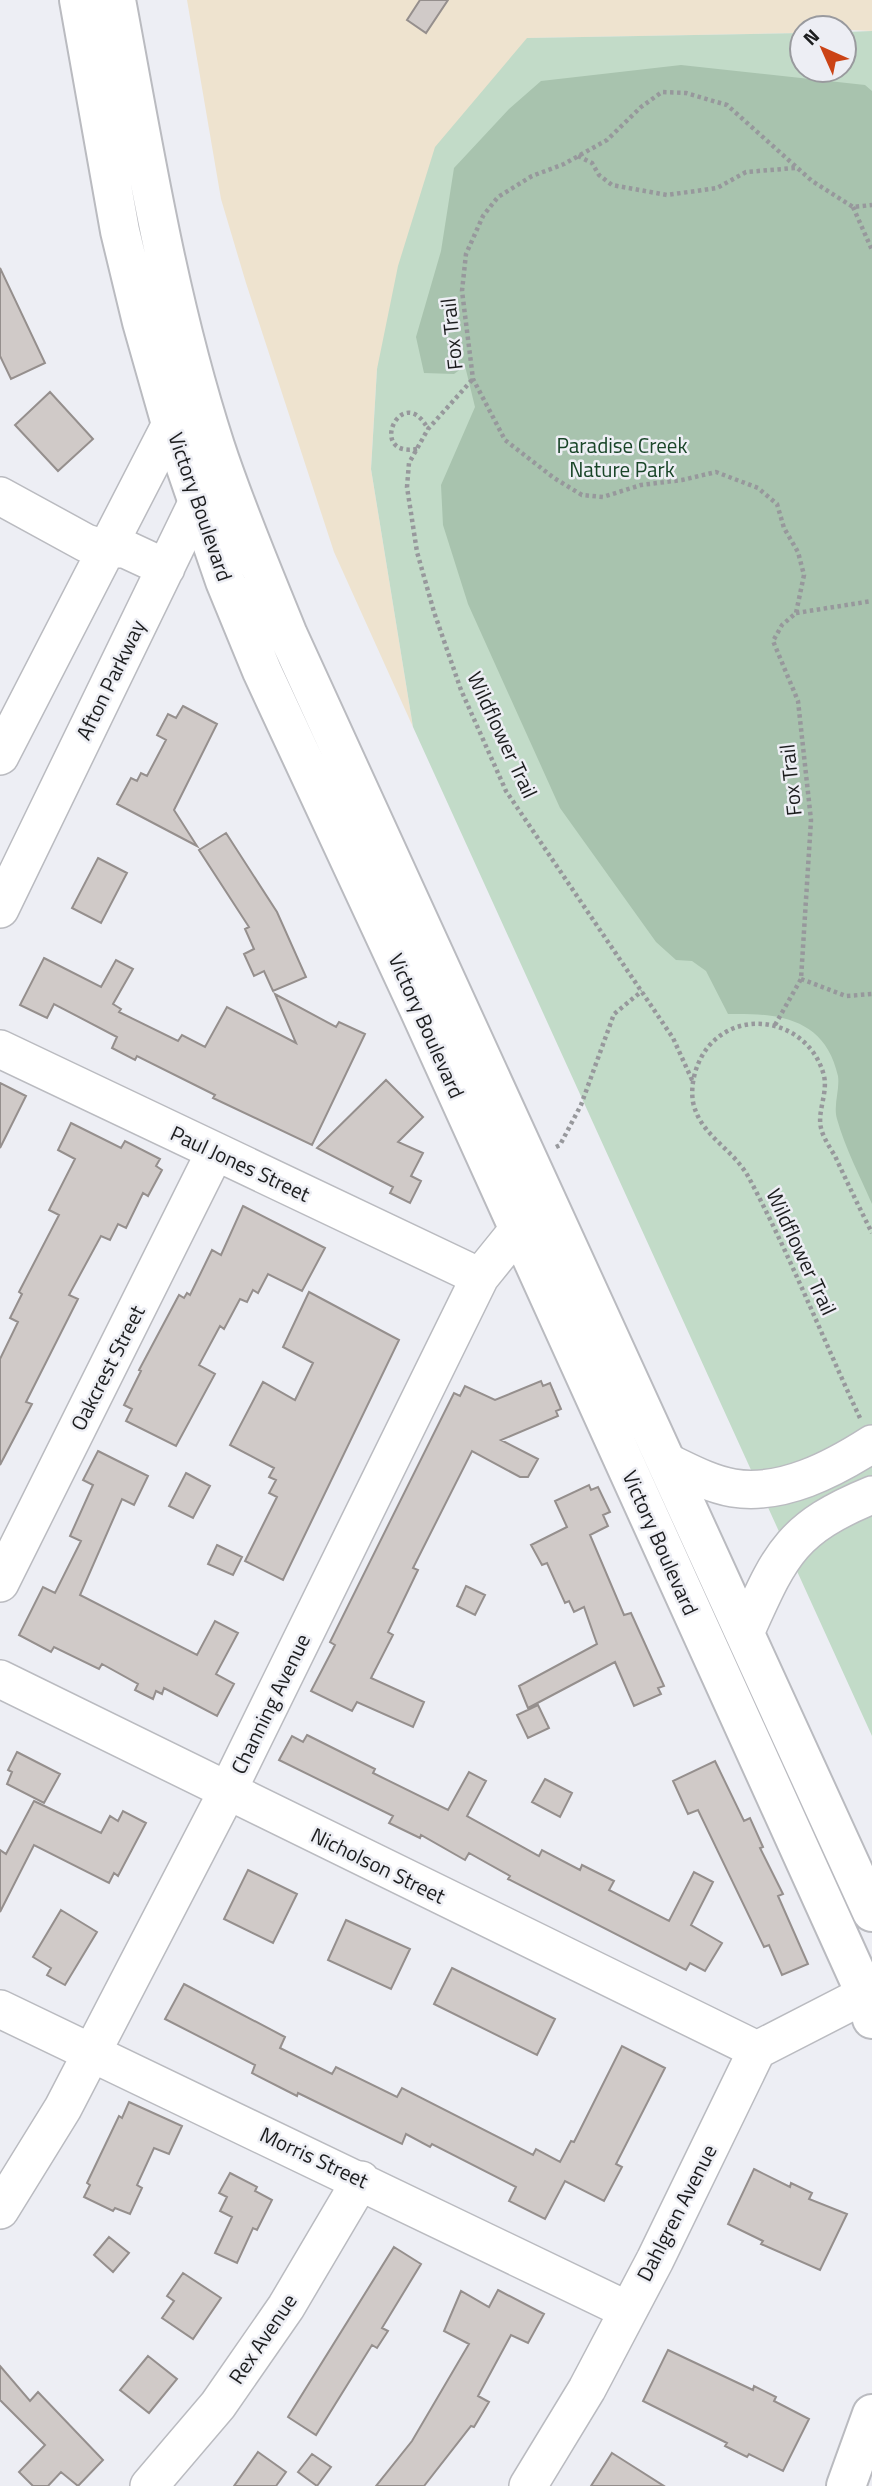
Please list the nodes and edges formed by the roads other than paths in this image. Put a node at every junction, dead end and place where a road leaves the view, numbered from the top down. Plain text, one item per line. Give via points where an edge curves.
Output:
1 (79, 0) edge
2 (116, 0) edge
3 (200, 394) junction
4 (171, 424) junction
5 (215, 447) junction
6 (0, 496) edge
7 (197, 503) junction
8 (105, 549) junction
9 (166, 568) junction
10 (0, 756) edge
11 (0, 909) edge
12 (0, 1049) edge
13 (215, 1152) junction
14 (551, 1210) junction
15 (518, 1230) junction
16 (480, 1277) junction
17 (872, 1444) edge
18 (667, 1462) junction
19 (872, 1495) edge
20 (0, 1583) edge
21 (745, 1633) junction
22 (0, 1679) edge
23 (227, 1793) junction
24 (872, 1912) edge
25 (870, 2001) edge
26 (0, 2009) edge
27 (757, 2050) junction
28 (90, 2053) junction
29 (361, 2180) junction
30 (0, 2210) edge
31 (627, 2310) junction
32 (872, 2414) edge
33 (149, 2486) edge
34 (528, 2486) edge
35 (846, 2486) edge

1 - 4 main road, Victory Boulevard via 120,231
2 - 3 main road, Victory Boulevard via 161,242
3 - 4 street
3 - 5 main road, Victory Boulevard
4 - 7 main road, Victory Boulevard
4 - 8 street
5 - 7 street, Afton Parkway
5 - 14 main road, Victory Boulevard via 288,635
6 - 8 street
7 - 9 street, Afton Parkway
7 - 15 main road, Victory Boulevard via 262,671
8 - 9 street via 125,549
8 - 10 street
9 - 11 street, Afton Parkway
12 - 13 street, Paul Jones Street
13 - 16 street, Paul Jones Street
13 - 20 street, Oakcrest Street
14 - 15 street, Channing Avenue
14 - 18 main road, Victory Boulevard
15 - 16 street, Channing Avenue
15 - 25 main road, Victory Boulevard
16 - 23 street, Channing Avenue
17 - 18 street via 816,1475 762,1488 735,1488 705,1480
18 - 21 main road, Victory Boulevard
19 - 21 street via 821,1520 790,1545
21 - 24 main road, Victory Boulevard
22 - 23 street, Nicholson Street
23 - 27 street, Nicholson Street
23 - 28 street, Channing Avenue
25 - 27 street
26 - 28 street, Morris Street
27 - 31 street, Dahlgren Avenue
28 - 29 street, Morris Street
28 - 30 street, Channing Avenue
29 - 31 street, Morris Street
29 - 33 street, Rex Avenue via 286,2307 225,2395
31 - 34 street, Dahlgren Avenue via 587,2389
32 - 35 main road

